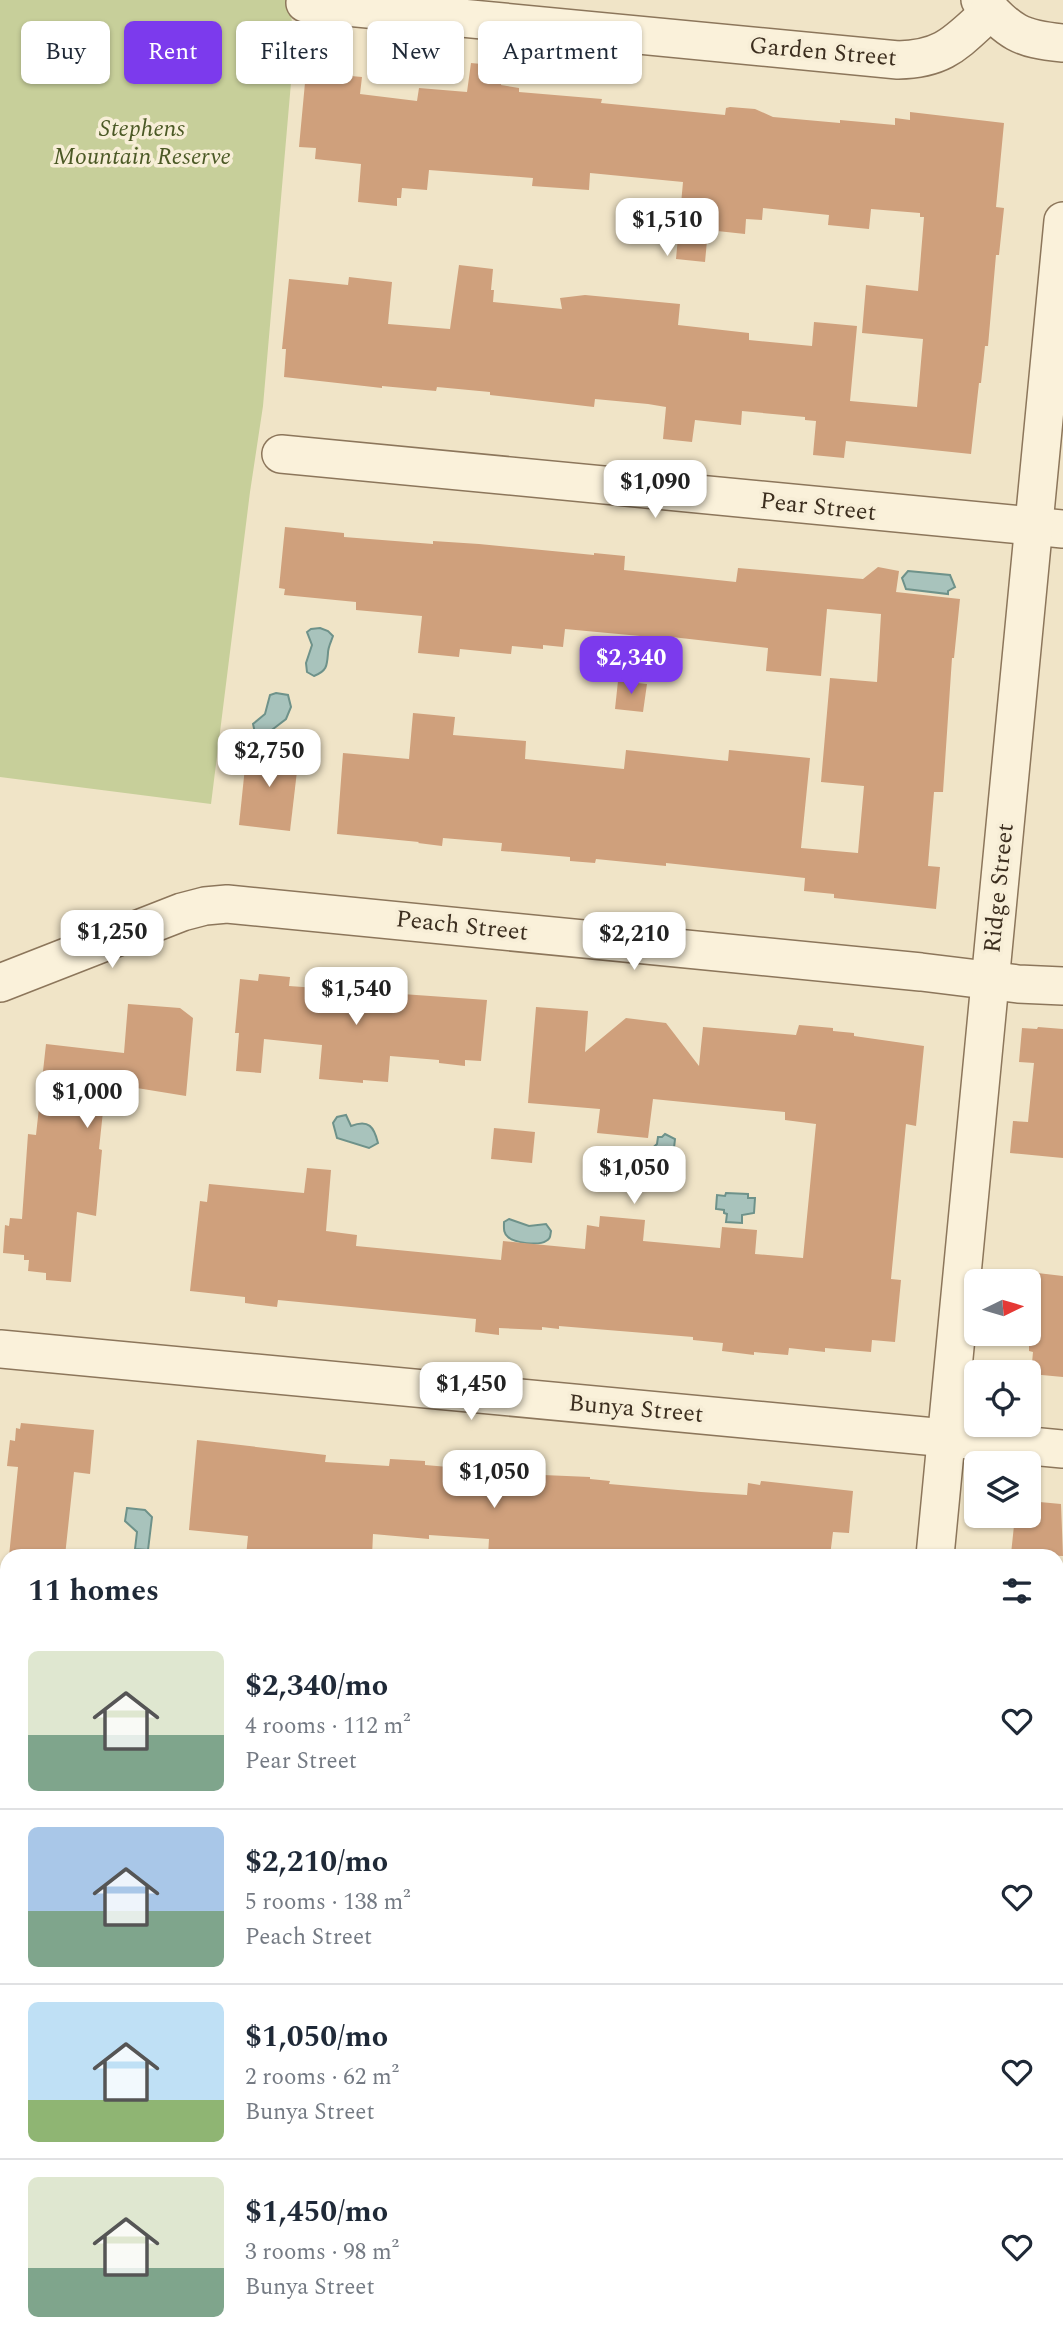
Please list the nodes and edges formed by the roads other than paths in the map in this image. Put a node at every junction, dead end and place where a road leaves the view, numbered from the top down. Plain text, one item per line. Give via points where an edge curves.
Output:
1 (305, 3) dead end
2 (986, 5) edge
3 (1063, 43) edge
4 (1063, 221) edge
5 (281, 454) dead end
6 (1049, 528) edge
7 (990, 980) junction
8 (0, 983) edge
9 (1063, 986) edge
10 (0, 1349) edge
11 (946, 1438) junction
12 (1063, 1449) edge
13 (936, 1549) edge

1 - 2 street, Garden Street via 898,60 941,53
2 - 3 street via 1021,36
4 - 6 street, Ridge Street
5 - 6 street, Pear Street
6 - 7 street, Ridge Street
7 - 8 street, Peach Street via 227,904 182,912
7 - 9 street, Peach Street
7 - 11 street, Ridge Street
10 - 11 street, Bunya Street
11 - 12 street, Bunya Street
11 - 13 street, Ridge Street

